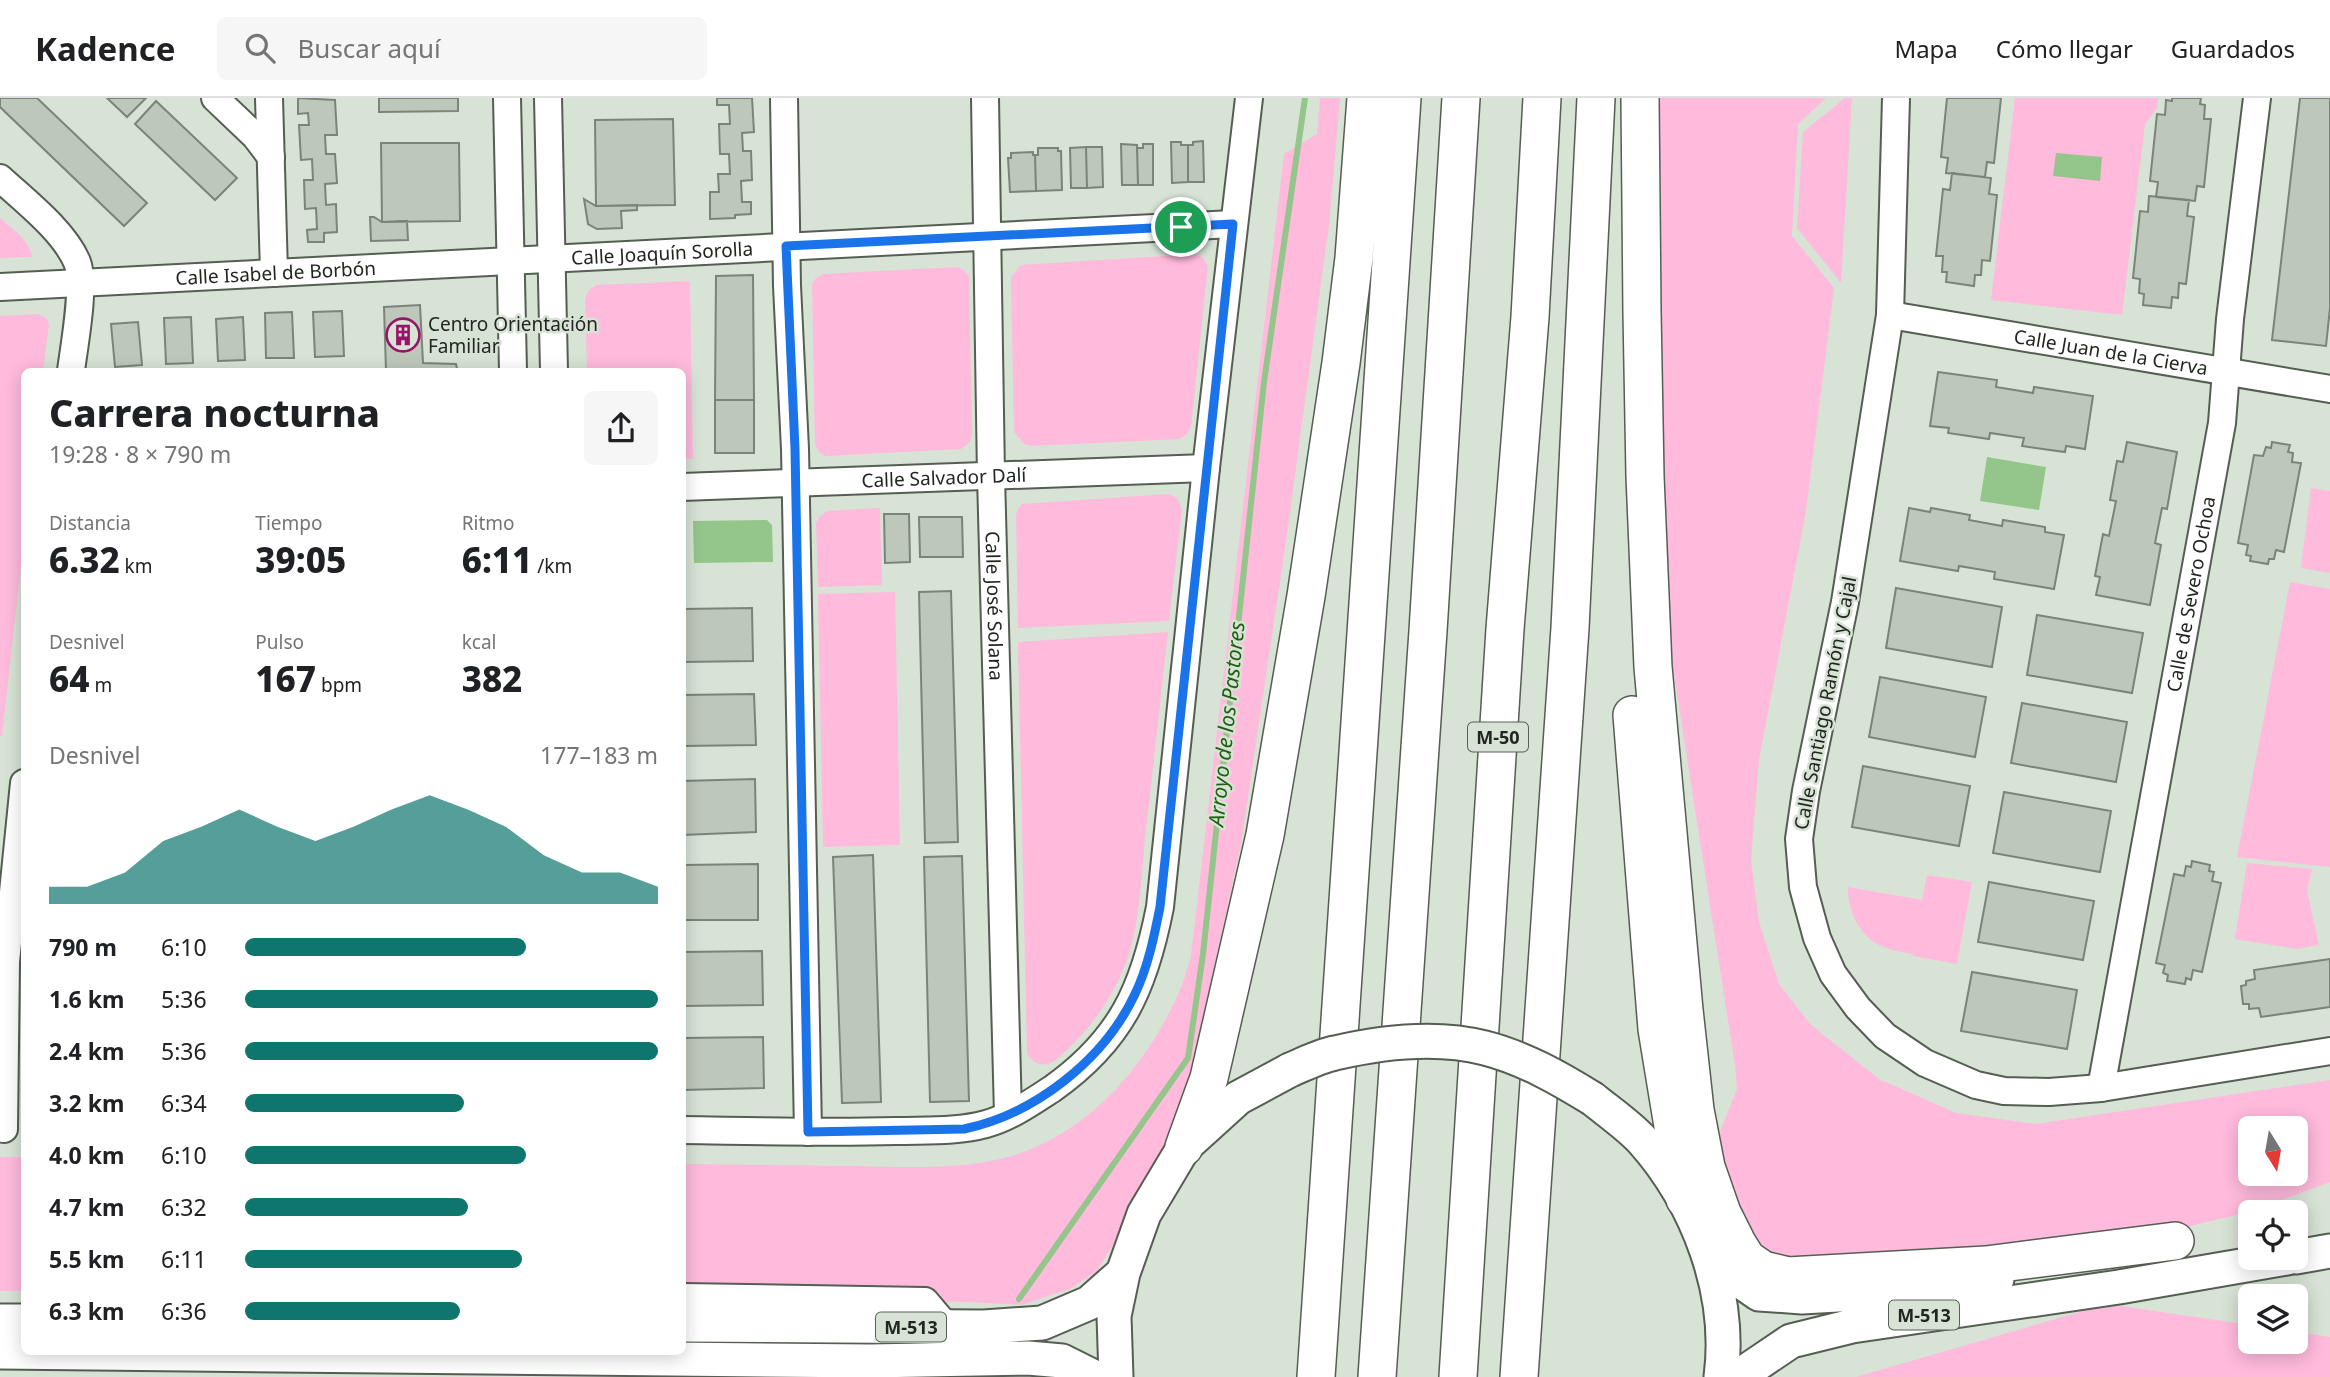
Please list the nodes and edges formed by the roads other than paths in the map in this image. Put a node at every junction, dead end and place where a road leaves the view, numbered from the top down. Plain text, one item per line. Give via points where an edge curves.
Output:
1 (215, 98) edge
2 (269, 98) edge
3 (507, 98) edge
4 (548, 98) edge
5 (784, 98) edge
6 (985, 98) edge
7 (1249, 98) edge
8 (1366, 98) edge
9 (1402, 98) edge
10 (1461, 98) edge
11 (1542, 98) edge
12 (1596, 98) edge
13 (1626, 98) edge
14 (1640, 98) edge
15 (1896, 98) edge
16 (2257, 98) edge
17 (271, 157) junction
18 (0, 178) edge
19 (1233, 224) junction
20 (988, 236) junction
21 (786, 246) junction
22 (552, 259) junction
23 (510, 261) junction
24 (274, 273) junction
25 (80, 284) junction
26 (0, 287) edge
27 (1890, 315) junction
28 (71, 368) edge
29 (513, 368) edge
30 (554, 368) edge
31 (2226, 373) junction
32 (2330, 389) edge
33 (1206, 468) junction
34 (991, 476) junction
35 (795, 483) junction
36 (686, 487) edge
37 (21, 813) edge
38 (2330, 1051) edge
39 (2101, 1087) junction
40 (1008, 1114) junction
41 (9, 1129) edge
42 (686, 1130) edge
43 (808, 1132) junction
44 (1184, 1147) junction
45 (1685, 1199) junction
46 (2330, 1234) edge
47 (2308, 1237) edge
48 (2175, 1241) dead end
49 (2238, 1247) edge
50 (2330, 1251) edge
51 (2308, 1255) edge
52 (1710, 1260) junction
53 (2238, 1266) edge
54 (1123, 1273) junction
55 (686, 1297) edge
56 (0, 1321) edge
57 (21, 1321) edge
58 (686, 1325) edge
59 (947, 1327) junction
60 (0, 1352) edge
61 (21, 1352) edge
62 (290, 1355) edge
63 (870, 1361) junction
64 (774, 1377) edge
65 (1094, 1377) edge
66 (1116, 1377) edge
67 (1316, 1377) edge
68 (1377, 1377) edge
69 (1458, 1377) edge
70 (1519, 1377) edge
71 (1721, 1377) edge
72 (1743, 1377) edge

1 - 17 street
2 - 17 street
3 - 23 street
4 - 22 street
5 - 21 street
6 - 20 street, Calle José Solana
7 - 19 street
8 - 44 highway via 1341,363 1265,835 1209,1077
9 - 67 highway
10 - 68 highway
11 - 69 highway, M-50
12 - 70 highway via 1570,628
13 - 45 highway via 1621,327 1631,699 1657,1029
14 - 48 highway via 1643,380 1654,667 1695,1111 1706,1167 1722,1213 1747,1259 1763,1270 1788,1276 1986,1265
15 - 27 street, Calle Santiago Ramón y Cajal
16 - 31 street, Calle de Severo Ochoa
17 - 24 street
18 - 25 street via 66,243 78,264
19 - 20 street, Calle Joaquín Sorolla
19 - 33 street
20 - 21 street, Calle Joaquín Sorolla
20 - 34 street, Calle José Solana
21 - 22 street, Calle Joaquín Sorolla
21 - 35 street
22 - 23 street, Calle Isabel de Borbón
22 - 30 street
23 - 24 street, Calle Isabel de Borbón
23 - 29 street
24 - 25 street, Calle Isabel de Borbón
25 - 26 street, Calle Isabel de Borbón
25 - 28 street
27 - 31 street, Calle Juan de la Cierva
27 - 39 street, Calle Santiago Ramón y Cajal via 1846,602 1799,839 1803,887 1833,974 1885,1036 1925,1063 1976,1085 2004,1091
31 - 32 street, Calle Juan de la Cierva
31 - 39 street, Calle de Severo Ochoa via 2222,422
33 - 34 street, Calle Salvador Dalí
33 - 40 street via 1152,948 1136,993 1102,1047 1070,1076
34 - 35 street, Calle Salvador Dalí
34 - 40 street, Calle José Solana
35 - 36 street, Calle Salvador Dalí
35 - 43 street
37 - 41 street via 6,962
38 - 39 street, Calle Santiago Ramón y Cajal
40 - 43 street via 964,1129
42 - 43 street
44 - 45 main road, M-513, bridge via 1238,1098 1290,1070 1333,1053 1432,1041 1483,1047 1518,1058 1593,1099 1641,1139
44 - 54 main road, M-513 via 1144,1214
45 - 52 main road, M-513
46 - 47 main road
49 - 52 main road, M-513 via 1908,1291 1802,1297 1759,1294
50 - 51 main road
52 - 71 main road, M-513 via 1722,1320
53 - 72 main road, M-513 via 1852,1326 1791,1341
54 - 59 main road, M-513 via 1089,1303 1042,1323
54 - 66 main road, M-513 via 1114,1316
55 - 59 street via 925,1301
56 - 57 main road
58 - 59 main road, M-513
60 - 61 main road, M-513
62 - 63 main road, M-513
63 - 64 street
63 - 65 main road, M-513 via 1028,1358 1062,1361

